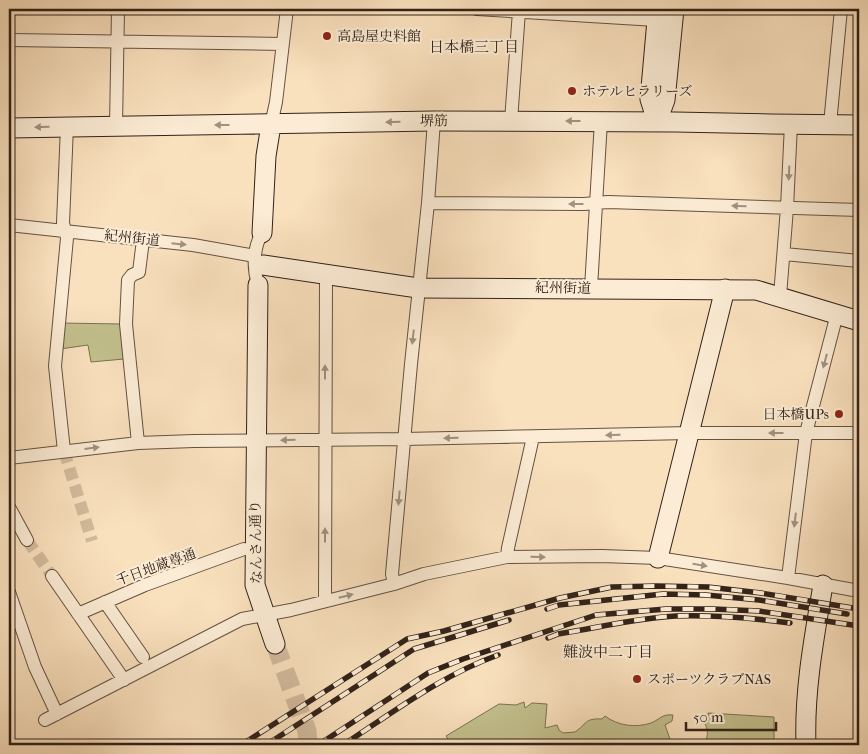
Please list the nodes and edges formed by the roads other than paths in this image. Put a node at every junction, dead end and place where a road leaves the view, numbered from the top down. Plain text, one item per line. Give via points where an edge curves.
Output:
1 (118, 9) edge
2 (287, 9) edge
3 (477, 9) edge
4 (674, 9) edge
5 (841, 9) edge
6 (519, 11) junction
7 (577, 12) edge
8 (657, 15) edge
9 (9, 40) edge
10 (118, 41) junction
11 (283, 44) junction
12 (434, 121) junction
13 (510, 121) junction
14 (601, 121) junction
15 (657, 122) junction
16 (791, 124) junction
17 (830, 124) junction
18 (271, 125) junction
19 (859, 125) edge
20 (67, 126) junction
21 (116, 126) junction
22 (9, 128) edge
23 (428, 203) junction
24 (596, 203) junction
25 (788, 208) junction
26 (859, 210) edge
27 (9, 225) edge
28 (65, 231) junction
29 (262, 233) joint
30 (143, 240) junction
31 (784, 254) junction
32 (259, 260) junction
33 (859, 261) edge
34 (326, 275) junction
35 (258, 285) joint
36 (418, 288) junction
37 (591, 288) junction
38 (725, 290) junction
39 (780, 296) junction
40 (837, 314) junction
41 (859, 320) edge
42 (689, 433) junction
43 (806, 433) junction
44 (859, 433) edge
45 (533, 437) junction
46 (325, 439) junction
47 (404, 439) junction
48 (257, 440) junction
49 (138, 443) junction
50 (64, 452) junction
51 (9, 458) edge
52 (9, 507) edge
53 (27, 540) tunnel mouth
54 (244, 550) dead end
55 (507, 556) junction
56 (658, 558) junction
57 (52, 576) tunnel mouth
58 (788, 578) junction
59 (394, 584) junction
60 (823, 585) junction
61 (859, 591) edge
62 (9, 592) edge
63 (325, 601) junction
64 (104, 602) junction
65 (78, 614) junction
66 (264, 614) junction
67 (274, 644) tunnel mouth
68 (143, 657) dead end
69 (124, 680) junction
70 (57, 714) junction
71 (45, 720) dead end
72 (806, 745) edge

1 - 10 street
2 - 11 street
3 - 6 street
4 - 15 street via 665,100
5 - 17 street
6 - 7 street
6 - 13 street
7 - 8 street
8 - 15 street via 650,99
9 - 10 street
10 - 11 street
10 - 21 street
11 - 18 street
12 - 13 street, 堺筋
12 -> 18 street, 堺筋
12 - 23 street
14 -> 13 street, 堺筋
14 - 15 street, 堺筋
14 - 24 street
15 - 16 street, 堺筋
16 - 17 street, 堺筋
16 -> 25 street
17 - 19 street, 堺筋
18 -> 21 street, 堺筋
18 - 29 street, なんさん通り
20 - 21 street, 堺筋
20 -> 22 street, 堺筋
20 - 28 street
24 -> 23 street
23 - 36 street
25 -> 24 street
24 - 37 street
25 - 26 street
25 - 31 street
27 - 28 street, 紀州街道
28 - 30 street, 紀州街道
28 - 50 street via 67,238 55,366
29 - 32 street, なんさん通り via 264,245
30 -> 32 street, 紀州街道 via 193,245
30 - 49 street via 139,272 128,280 126,324
31 - 33 street
31 - 39 street
32 - 34 street, 紀州街道
32 - 35 street, なんさん通り via 263,273
34 - 36 street, 紀州街道
46 -> 34 street
35 - 48 street, なんさん通り
36 - 37 street, 紀州街道
36 -> 47 street
37 - 38 street, 紀州街道
38 - 39 street, 紀州街道 via 756,290
38 - 42 street
39 - 40 street, 紀州街道
40 - 41 street, 紀州街道
40 -> 43 street
43 -> 42 street
42 -> 45 street
42 - 56 street
43 - 44 street
43 -> 58 street
45 -> 47 street
45 - 55 street
46 - 47 street
46 -> 48 street
63 -> 46 street
47 -> 59 street via 392,574
48 - 49 street
48 - 66 street, なんさん通り via 255,585
50 -> 49 street
50 - 51 street
52 - 53 street
54 - 64 street, 千日地蔵尊通
55 -> 56 street
55 - 59 street
56 -> 58 street
57 - 65 street
58 - 60 street
63 -> 59 street
60 - 61 street
60 - 72 street via 808,679
62 - 70 street via 35,667
63 - 66 street
64 - 65 street, 千日地蔵尊通
64 - 68 street
65 - 69 street
66 - 67 street, なんさん通り
66 - 69 street via 242,619
69 - 70 street
70 - 71 street

